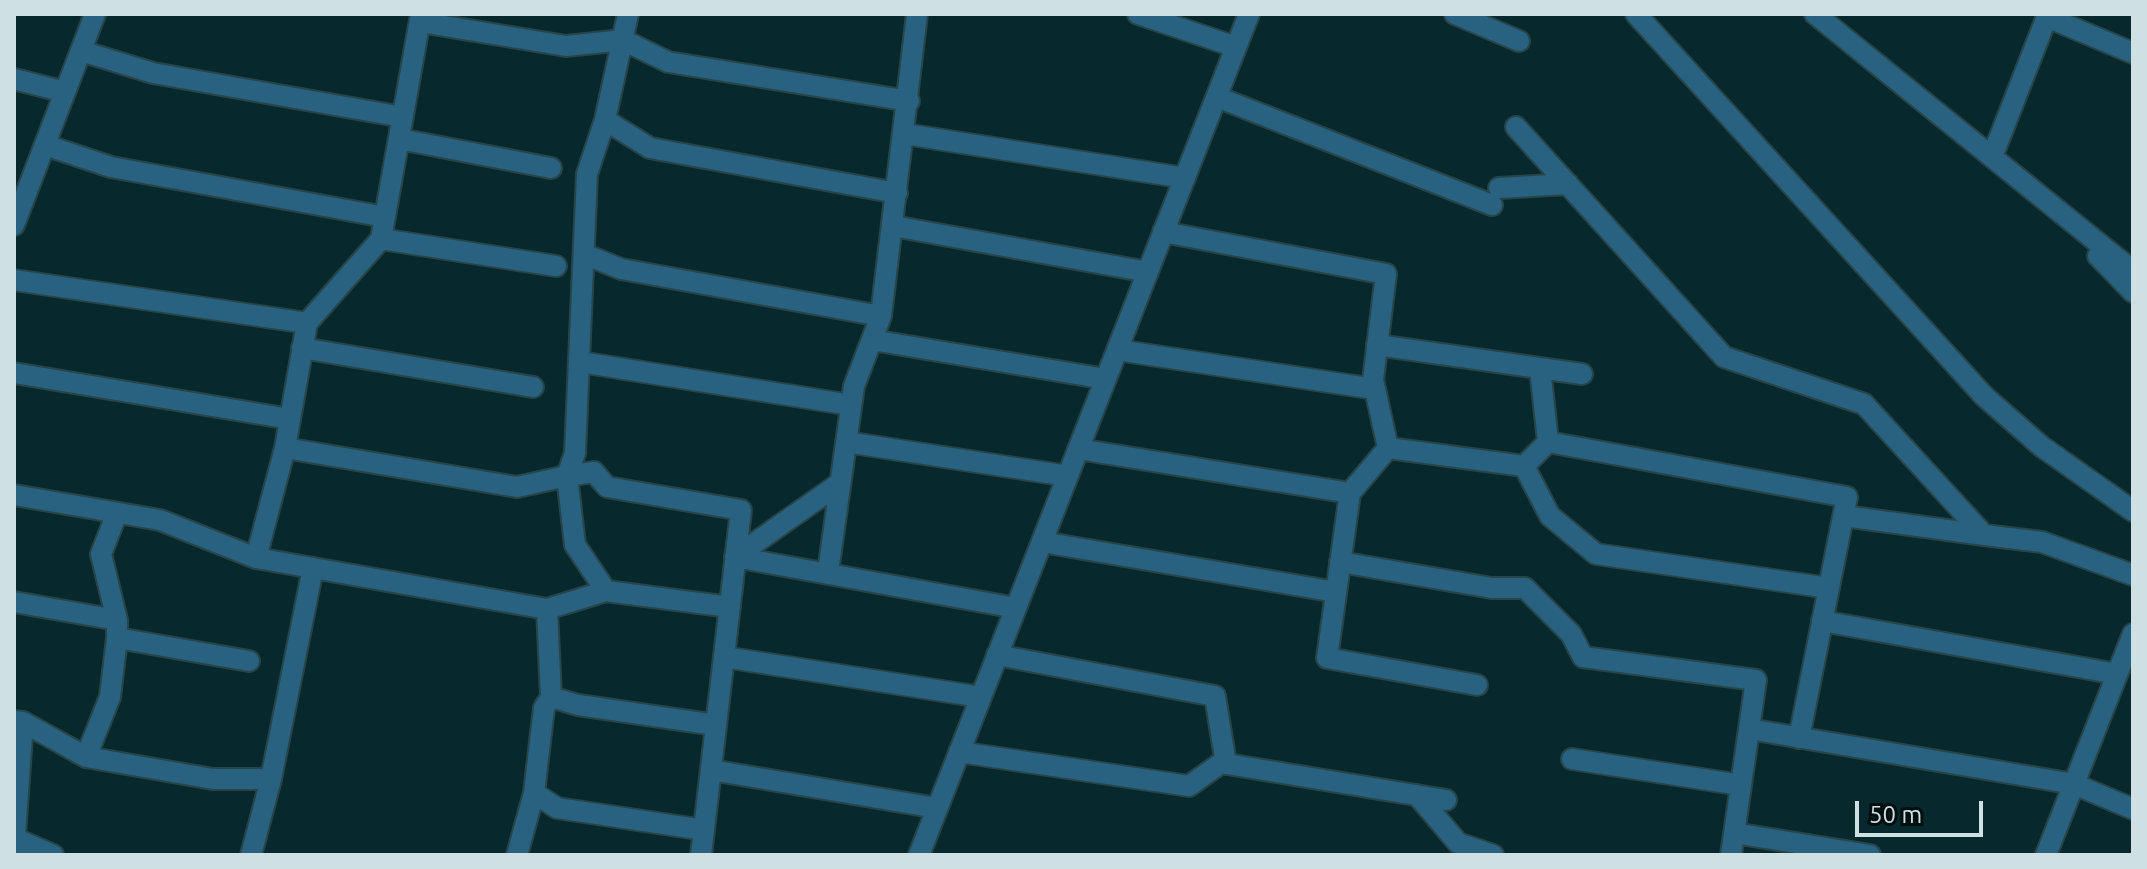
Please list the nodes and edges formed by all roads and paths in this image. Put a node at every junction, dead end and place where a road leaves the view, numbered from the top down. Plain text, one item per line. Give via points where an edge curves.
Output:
1 (95, 14) edge
2 (628, 14) edge
3 (917, 14) edge
4 (1138, 14) edge
5 (1249, 14) edge
6 (1455, 14) edge
7 (1636, 14) edge
8 (1815, 14) edge
9 (2048, 15) edge
10 (421, 18) edge
11 (623, 40) junction
12 (1519, 41) dead end
13 (1236, 47) junction
14 (81, 51) junction
15 (2133, 53) edge
16 (14, 79) edge
17 (65, 92) junction
18 (1217, 97) junction
19 (909, 101) junction
20 (403, 117) junction
21 (605, 120) junction
22 (1516, 127) dead end
23 (905, 134) junction
24 (399, 139) junction
25 (45, 145) junction
26 (1992, 157) junction
27 (551, 168) dead end
28 (1185, 178) junction
29 (1568, 184) junction
30 (897, 193) junction
31 (2046, 201) junction
32 (16, 215) edge
33 (385, 217) junction
34 (893, 226) junction
35 (1163, 232) junction
36 (381, 239) junction
37 (584, 254) junction
38 (556, 266) dead end
39 (2133, 271) edge
40 (1148, 272) junction
41 (14, 280) edge
42 (2133, 292) edge
43 (881, 316) junction
44 (307, 323) junction
45 (872, 340) junction
46 (1377, 345) junction
47 (302, 348) junction
48 (1117, 350) junction
49 (580, 362) junction
50 (1540, 368) junction
51 (14, 373) edge
52 (1582, 374) dead end
53 (1106, 379) junction
54 (533, 387) dead end
55 (1375, 389) junction
56 (851, 405) junction
57 (290, 419) junction
58 (846, 442) junction
59 (1548, 442) junction
60 (285, 448) junction
61 (1388, 448) junction
62 (1078, 449) junction
63 (1524, 466) junction
64 (567, 476) junction
65 (1068, 476) junction
66 (840, 483) junction
67 (1350, 493) junction
68 (14, 495) edge
69 (2133, 511) edge
70 (117, 513) junction
71 (1844, 516) junction
72 (1984, 535) junction
73 (1042, 542) junction
74 (735, 557) junction
75 (256, 558) junction
76 (1340, 562) junction
77 (313, 568) junction
78 (828, 572) junction
79 (2133, 575) edge
80 (1829, 588) junction
81 (606, 591) junction
82 (1336, 592) junction
83 (14, 602) edge
84 (730, 607) junction
85 (1016, 608) junction
86 (547, 609) junction
87 (1822, 621) junction
88 (117, 629) junction
89 (2132, 641) edge
90 (997, 655) junction
91 (724, 657) junction
92 (249, 661) dead end
93 (2117, 674) junction
94 (1477, 685) dead end
95 (551, 697) junction
96 (981, 697) junction
97 (19, 722) edge
98 (716, 725) junction
99 (1749, 729) junction
100 (1799, 738) junction
101 (959, 752) junction
102 (86, 757) junction
103 (1572, 759) dead end
104 (1226, 764) junction
105 (711, 770) junction
106 (271, 779) junction
107 (2074, 784) junction
108 (1741, 785) junction
109 (534, 793) junction
110 (1417, 795) junction
111 (1446, 800) dead end
112 (937, 808) junction
113 (2133, 809) edge
114 (704, 830) junction
115 (1734, 833) junction
116 (15, 842) edge
117 (53, 855) edge
118 (251, 855) edge
119 (517, 855) edge
120 (701, 855) edge
121 (919, 855) edge
122 (1493, 855) edge
123 (1731, 855) edge
124 (1870, 855) edge
125 (2046, 855) edge

1 - 14 street
2 - 11 street
3 - 19 street
4 - 13 street
5 - 13 street
6 - 12 street
7 - 69 street via 1984,396 2041,446
8 - 26 street
9 - 15 street
9 - 26 street
10 - 11 street via 566,46
10 - 20 street
11 - 19 street via 668,62
11 - 21 street
13 - 18 street
14 - 17 street
14 - 20 street via 153,73
16 - 17 street
17 - 25 street
18 - 28 street
18 - 29 street via 1495,196
19 - 23 street
20 - 24 street
21 - 30 street via 650,148
21 - 37 street via 587,174
22 - 29 street
23 - 28 street
23 - 30 street
24 - 27 street
24 - 33 street
25 - 32 street
25 - 33 street via 111,167
26 - 31 street
28 - 35 street
29 - 72 street via 1724,357 1864,404
30 - 34 street
31 - 39 street
31 - 42 street
33 - 36 street
34 - 40 street
34 - 43 street
35 - 40 street
35 - 46 street via 1386,274
36 - 38 street
36 - 44 street
37 - 43 street via 621,269
37 - 49 street
40 - 48 street
41 - 44 street
43 - 45 street
44 - 47 street
45 - 53 street
45 - 56 street
46 - 50 street
46 - 55 street
47 - 54 street
47 - 57 street
48 - 53 street
48 - 55 street
49 - 56 street
49 - 64 street via 575,453
50 - 52 street
50 - 59 street
51 - 57 street
53 - 62 street
55 - 61 street
56 - 58 street
57 - 60 street
58 - 65 street
58 - 66 street
59 - 63 street
59 - 71 street via 1847,497
60 - 64 street via 517,487
60 - 75 street
61 - 63 street
61 - 67 street
62 - 65 street
62 - 67 street
63 - 80 street via 1550,516 1596,554
64 - 74 street via 594,472 607,487 741,510
64 - 81 street via 575,545
65 - 73 street
66 - 74 street
66 - 78 street
67 - 76 street
68 - 70 street
70 - 75 street via 160,520
70 - 88 street via 101,554
71 - 72 street
71 - 80 street
72 - 79 street via 2042,542
73 - 82 street
73 - 85 street
74 - 78 street
74 - 84 street
75 - 77 street
76 - 82 street
76 - 99 street via 1492,588 1525,588 1571,634 1583,657 1756,680
77 - 86 street
77 - 106 street
78 - 85 street
80 - 87 street
81 - 84 street
81 - 86 street
82 - 94 street via 1327,658
83 - 88 street
84 - 91 street
85 - 90 street
86 - 95 street
87 - 93 street
87 - 100 street
88 - 92 street
88 - 102 street via 110,697
89 - 93 street
90 - 96 street
90 - 104 street via 1215,696
91 - 96 street
91 - 98 street
93 - 107 street
95 - 98 street
95 - 109 street via 544,708
96 - 101 street
97 - 102 street
97 - 116 street
98 - 105 street
99 - 100 street
99 - 108 street
100 - 107 street
101 - 104 street via 1189,786
101 - 112 street
102 - 106 street via 213,779
103 - 108 street
104 - 110 street
105 - 112 street
105 - 114 street
106 - 118 street
107 - 113 street
107 - 125 street
108 - 115 street
109 - 114 street via 557,808
109 - 119 street
110 - 111 street
110 - 122 street via 1458,843
112 - 121 street
114 - 120 street
115 - 123 street
115 - 124 street
116 - 117 street

